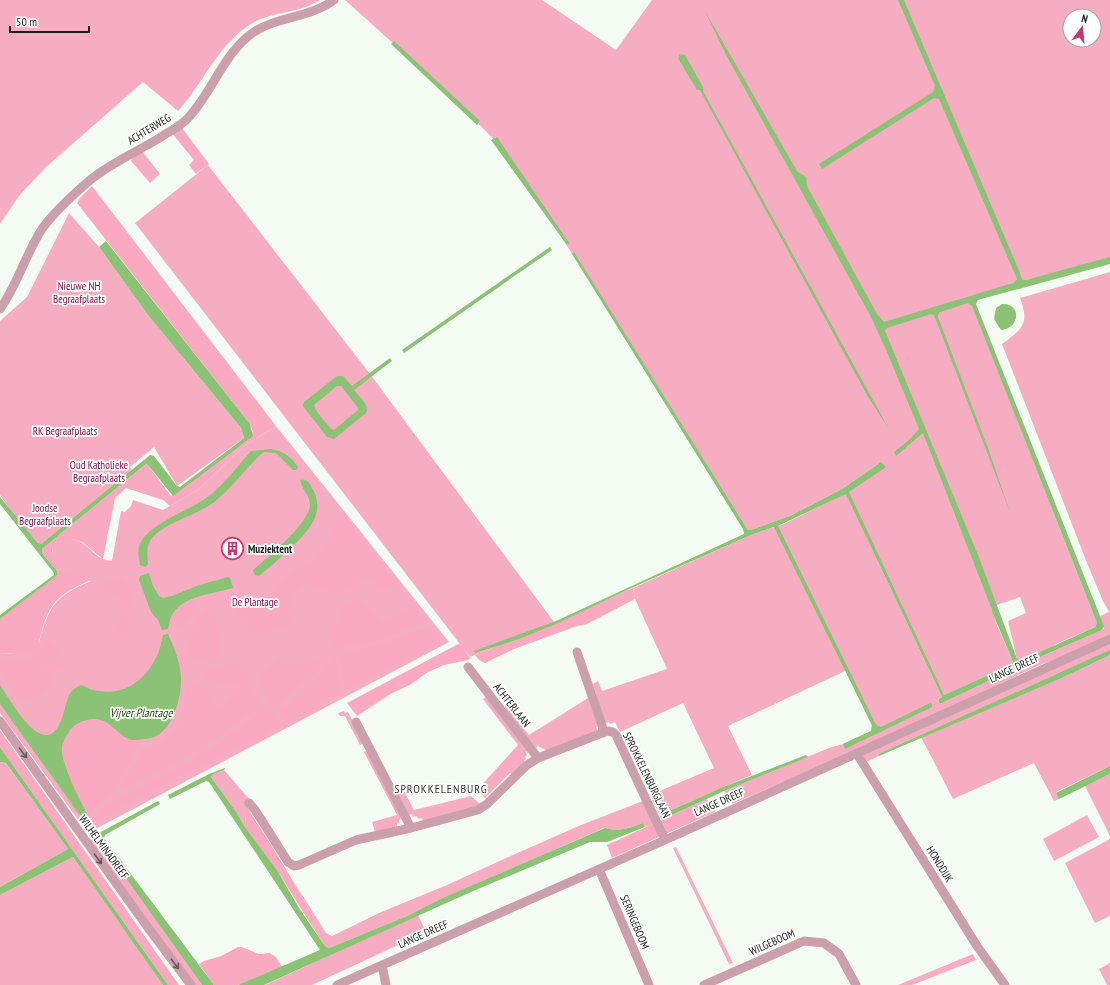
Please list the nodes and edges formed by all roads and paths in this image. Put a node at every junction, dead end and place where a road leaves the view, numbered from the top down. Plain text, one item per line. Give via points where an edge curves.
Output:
1 (334, 0) edge
2 (0, 309) edge
3 (1110, 639) edge
4 (577, 652) dead end
5 (468, 667) dead end
6 (0, 721) edge
7 (356, 722) dead end
8 (603, 733) junction
9 (857, 754) junction
10 (538, 758) junction
11 (249, 803) dead end
12 (411, 828) junction
13 (664, 840) junction
14 (599, 869) junction
15 (382, 965) junction
16 (191, 985) edge
17 (337, 985) edge
18 (386, 985) edge
19 (649, 985) edge
20 (704, 985) edge
21 (856, 985) edge
22 (1005, 985) edge

1 - 2 street, ACHTERWEG via 300,16 268,24 253,33 238,46 187,119 89,181 42,229
3 - 9 street, LANGE DREEF
4 - 8 street
5 - 10 street, ACHTERLAAN
6 -> 16 street, WILHELMINADREEF
7 - 12 street
8 - 10 street
8 - 13 street, SPROKKELENBURGLAAN via 610,731 616,735
9 - 13 street, LANGE DREEF
9 - 22 street, HONDDIJK via 977,946
10 - 12 street via 478,810
11 - 12 street via 288,862 294,866 356,840
13 - 14 street, LANGE DREEF
14 - 15 street, LANGE DREEF
14 - 19 street, SERINGEBOOM
15 - 17 street, LANGE DREEF
15 - 18 street
20 - 21 street, WILGEBOOM via 804,941 824,943 839,954

